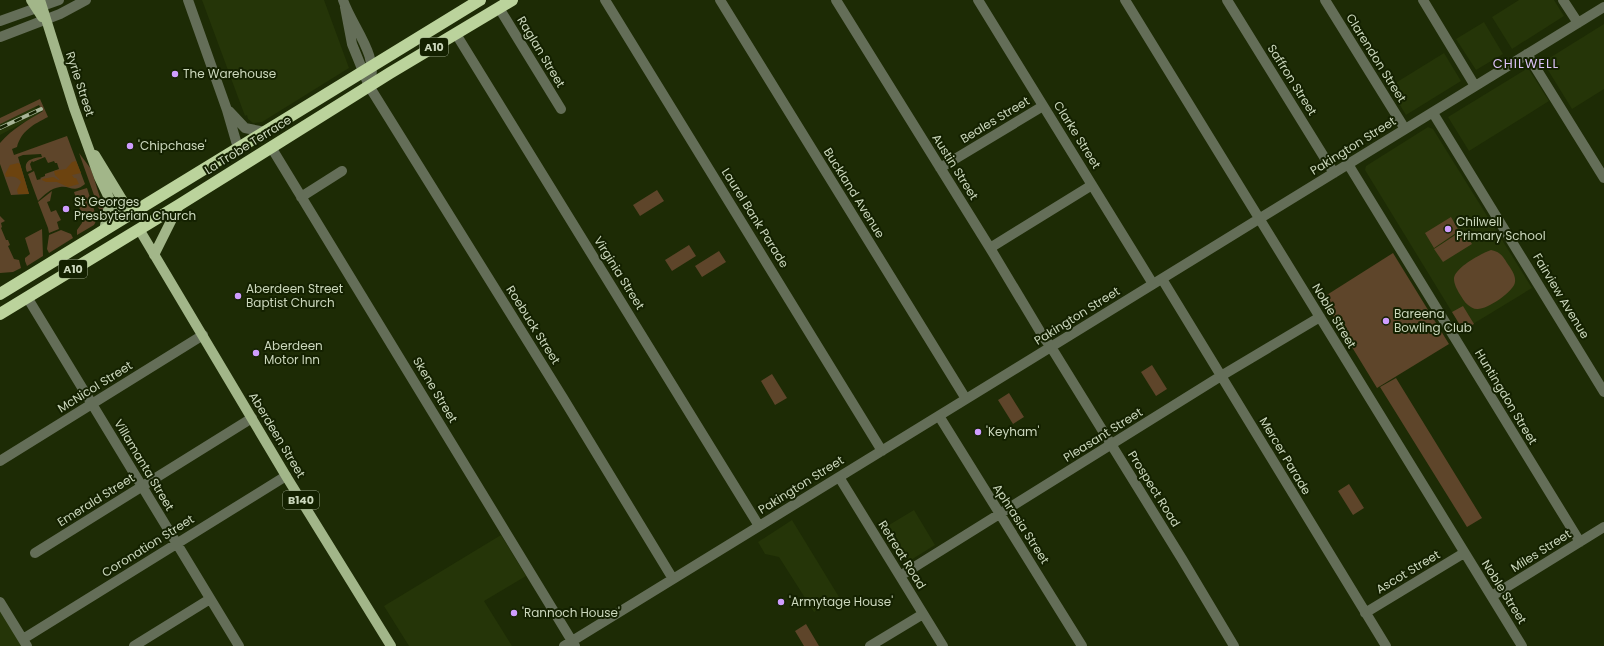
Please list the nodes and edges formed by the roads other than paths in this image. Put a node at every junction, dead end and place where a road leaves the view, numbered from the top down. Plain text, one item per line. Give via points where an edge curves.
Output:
1 (60, 0) edge
2 (86, 0) edge
3 (188, 0) edge
4 (480, 0) edge
5 (512, 0) edge
6 (605, 0) edge
7 (720, 0) edge
8 (836, 0) edge
9 (978, 0) edge
10 (1125, 0) edge
11 (1227, 0) edge
12 (1325, 0) edge
13 (1423, 0) edge
14 (1563, 0) edge
15 (344, 3) edge
16 (37, 4) edge
17 (1604, 7) edge
18 (500, 8) junction
19 (0, 21) edge
20 (46, 23) junction
21 (1578, 23) junction
22 (456, 34) junction
23 (0, 37) edge
24 (1527, 54) junction
25 (367, 70) junction
26 (369, 86) junction
27 (1475, 86) junction
28 (1043, 106) junction
29 (228, 110) junction
30 (561, 110) dead end
31 (1433, 113) junction
32 (1405, 129) junction
33 (265, 132) junction
34 (89, 148) junction
35 (238, 148) junction
36 (271, 148) junction
37 (1348, 164) junction
38 (940, 168) junction
39 (342, 171) dead end
40 (1334, 173) junction
41 (1604, 178) edge
42 (1092, 185) junction
43 (301, 197) junction
44 (110, 200) junction
45 (179, 205) junction
46 (128, 216) junction
47 (1259, 219) junction
48 (104, 231) junction
49 (139, 232) junction
50 (990, 248) junction
51 (154, 255) junction
52 (1158, 282) junction
53 (0, 294) edge
54 (27, 297) junction
55 (0, 314) edge
56 (1320, 317) junction
57 (203, 336) junction
58 (1051, 347) junction
59 (1221, 376) junction
60 (1604, 392) edge
61 (966, 400) junction
62 (92, 404) junction
63 (939, 416) junction
64 (252, 418) junction
65 (1111, 446) junction
66 (882, 451) junction
67 (0, 461) edge
68 (286, 476) junction
69 (839, 477) junction
70 (142, 487) junction
71 (1000, 514) junction
72 (759, 526) junction
73 (1604, 527) edge
74 (1580, 542) junction
75 (176, 544) junction
76 (35, 553) dead end
77 (1464, 553) junction
78 (900, 576) junction
79 (673, 579) junction
80 (1492, 596) junction
81 (210, 599) junction
82 (0, 602) edge
83 (1365, 613) junction
84 (923, 614) junction
85 (25, 642) edge
86 (570, 644) edge
87 (134, 646) edge
88 (239, 646) edge
89 (390, 646) edge
90 (870, 646) edge
91 (943, 646) edge
92 (1082, 646) edge
93 (1234, 646) edge
94 (1386, 646) edge
95 (1522, 646) edge

1 - 16 street
2 - 20 street
3 - 29 street
4 - 25 highway, La Trobe Terrace / A10
5 - 18 highway, La Trobe Terrace / A10
6 - 66 street, Laurel Bank Parade
7 - 61 street, Buckland Avenue
8 - 38 street, Austin Street
9 - 28 street, Clarke Street
10 - 47 street, Noble Street
11 - 40 street, Saffron Street
12 - 32 street, Clarendon Street
13 - 27 street
14 - 21 street
15 - 25 street, Roebuck Street via 350,37
16 - 19 street
16 - 20 main road, Ryrie Street
17 - 21 street, Pakington Street
18 - 22 highway, La Trobe Terrace / A10
18 - 30 street, Raglan Street
20 - 23 street
20 - 34 main road, Ryrie Street
21 - 24 street, Pakington Street
22 - 26 highway, La Trobe Terrace / A10
22 - 72 street, Virginia Street
24 - 27 street, Pakington Street
24 - 41 street
25 - 26 street, Roebuck Street
25 - 33 highway, La Trobe Terrace / A10
26 - 36 highway, La Trobe Terrace / A10
26 - 79 street, Roebuck Street
27 - 31 street, Pakington Street
28 - 38 street, Beales Street
28 - 42 street, Clarke Street
29 - 33 street via 244,127
29 - 35 street
31 - 32 street, Pakington Street
31 - 60 street, Fairview Avenue
32 - 37 street, Pakington Street
33 - 35 highway, La Trobe Terrace / A10
34 - 44 main road, Ryrie Street
34 - 46 main road, Ryrie Street via 113,182
35 - 46 highway, La Trobe Terrace / A10
36 - 43 street, Skene Street
36 - 45 highway, La Trobe Terrace / A10
37 - 40 street, Pakington Street
37 - 74 street, Huntingdon Street
38 - 50 street, Austin Street
39 - 43 street
40 - 47 street, Pakington Street
42 - 50 street
42 - 52 street, Clarke Street
43 - 86 street, Skene Street
44 - 46 main road, Ryrie Street
44 - 48 main road
45 - 49 highway, La Trobe Terrace / A10
45 - 51 main road
46 - 48 highway, La Trobe Terrace / A10
46 - 49 highway, B140
47 - 52 street, Pakington Street
47 - 56 street, Noble Street
48 - 53 highway, La Trobe Terrace / A10
49 - 51 main road, Aberdeen Street / B140
49 - 54 highway, La Trobe Terrace / A10
50 - 58 street, Austin Street
51 - 57 main road, Aberdeen Street / B140
52 - 58 street, Pakington Street
52 - 59 street, Mercer Parade
54 - 55 highway, La Trobe Terrace / A10
54 - 62 street, Villamanta Street
56 - 59 street, Pleasant Street
56 - 77 street, Noble Street
57 - 62 street, McNicol Street
57 - 64 main road, Aberdeen Street / B140
58 - 61 street, Pakington Street
58 - 65 street, Prospect Road
59 - 65 street, Pleasant Street
59 - 83 street, Mercer Parade
61 - 63 street, Pakington Street
62 - 67 street, McNicol Street
62 - 70 street, Villamanta Street
63 - 66 street, Pakington Street
63 - 71 street, Aphrasia Street
64 - 68 main road, Aberdeen Street / B140
64 - 70 street, Emerald Street
65 - 71 street, Pleasant Street
65 - 93 street, Prospect Road
66 - 69 street, Pakington Street
68 - 75 street, Coronation Street
68 - 89 main road, Aberdeen Street / B140
69 - 72 street, Pakington Street
69 - 78 street, Retreat Road
70 - 75 street, Villamanta Street
70 - 76 street, Emerald Street
71 - 78 street, Pleasant Street
71 - 92 street, Aphrasia Street
72 - 79 street, Pakington Street
73 - 74 street, Miles Street
74 - 80 street, Miles Street
75 - 81 street, Villamanta Street
75 - 85 street, Coronation Street
77 - 80 street, Noble Street
77 - 83 street, Ascot Street
78 - 84 street, Retreat Road
79 - 86 street, Pakington Street
80 - 95 street, Noble Street
81 - 87 street
81 - 88 street, Villamanta Street
82 - 85 street
83 - 94 street, Mercer Parade
84 - 90 street
84 - 91 street, Retreat Road

